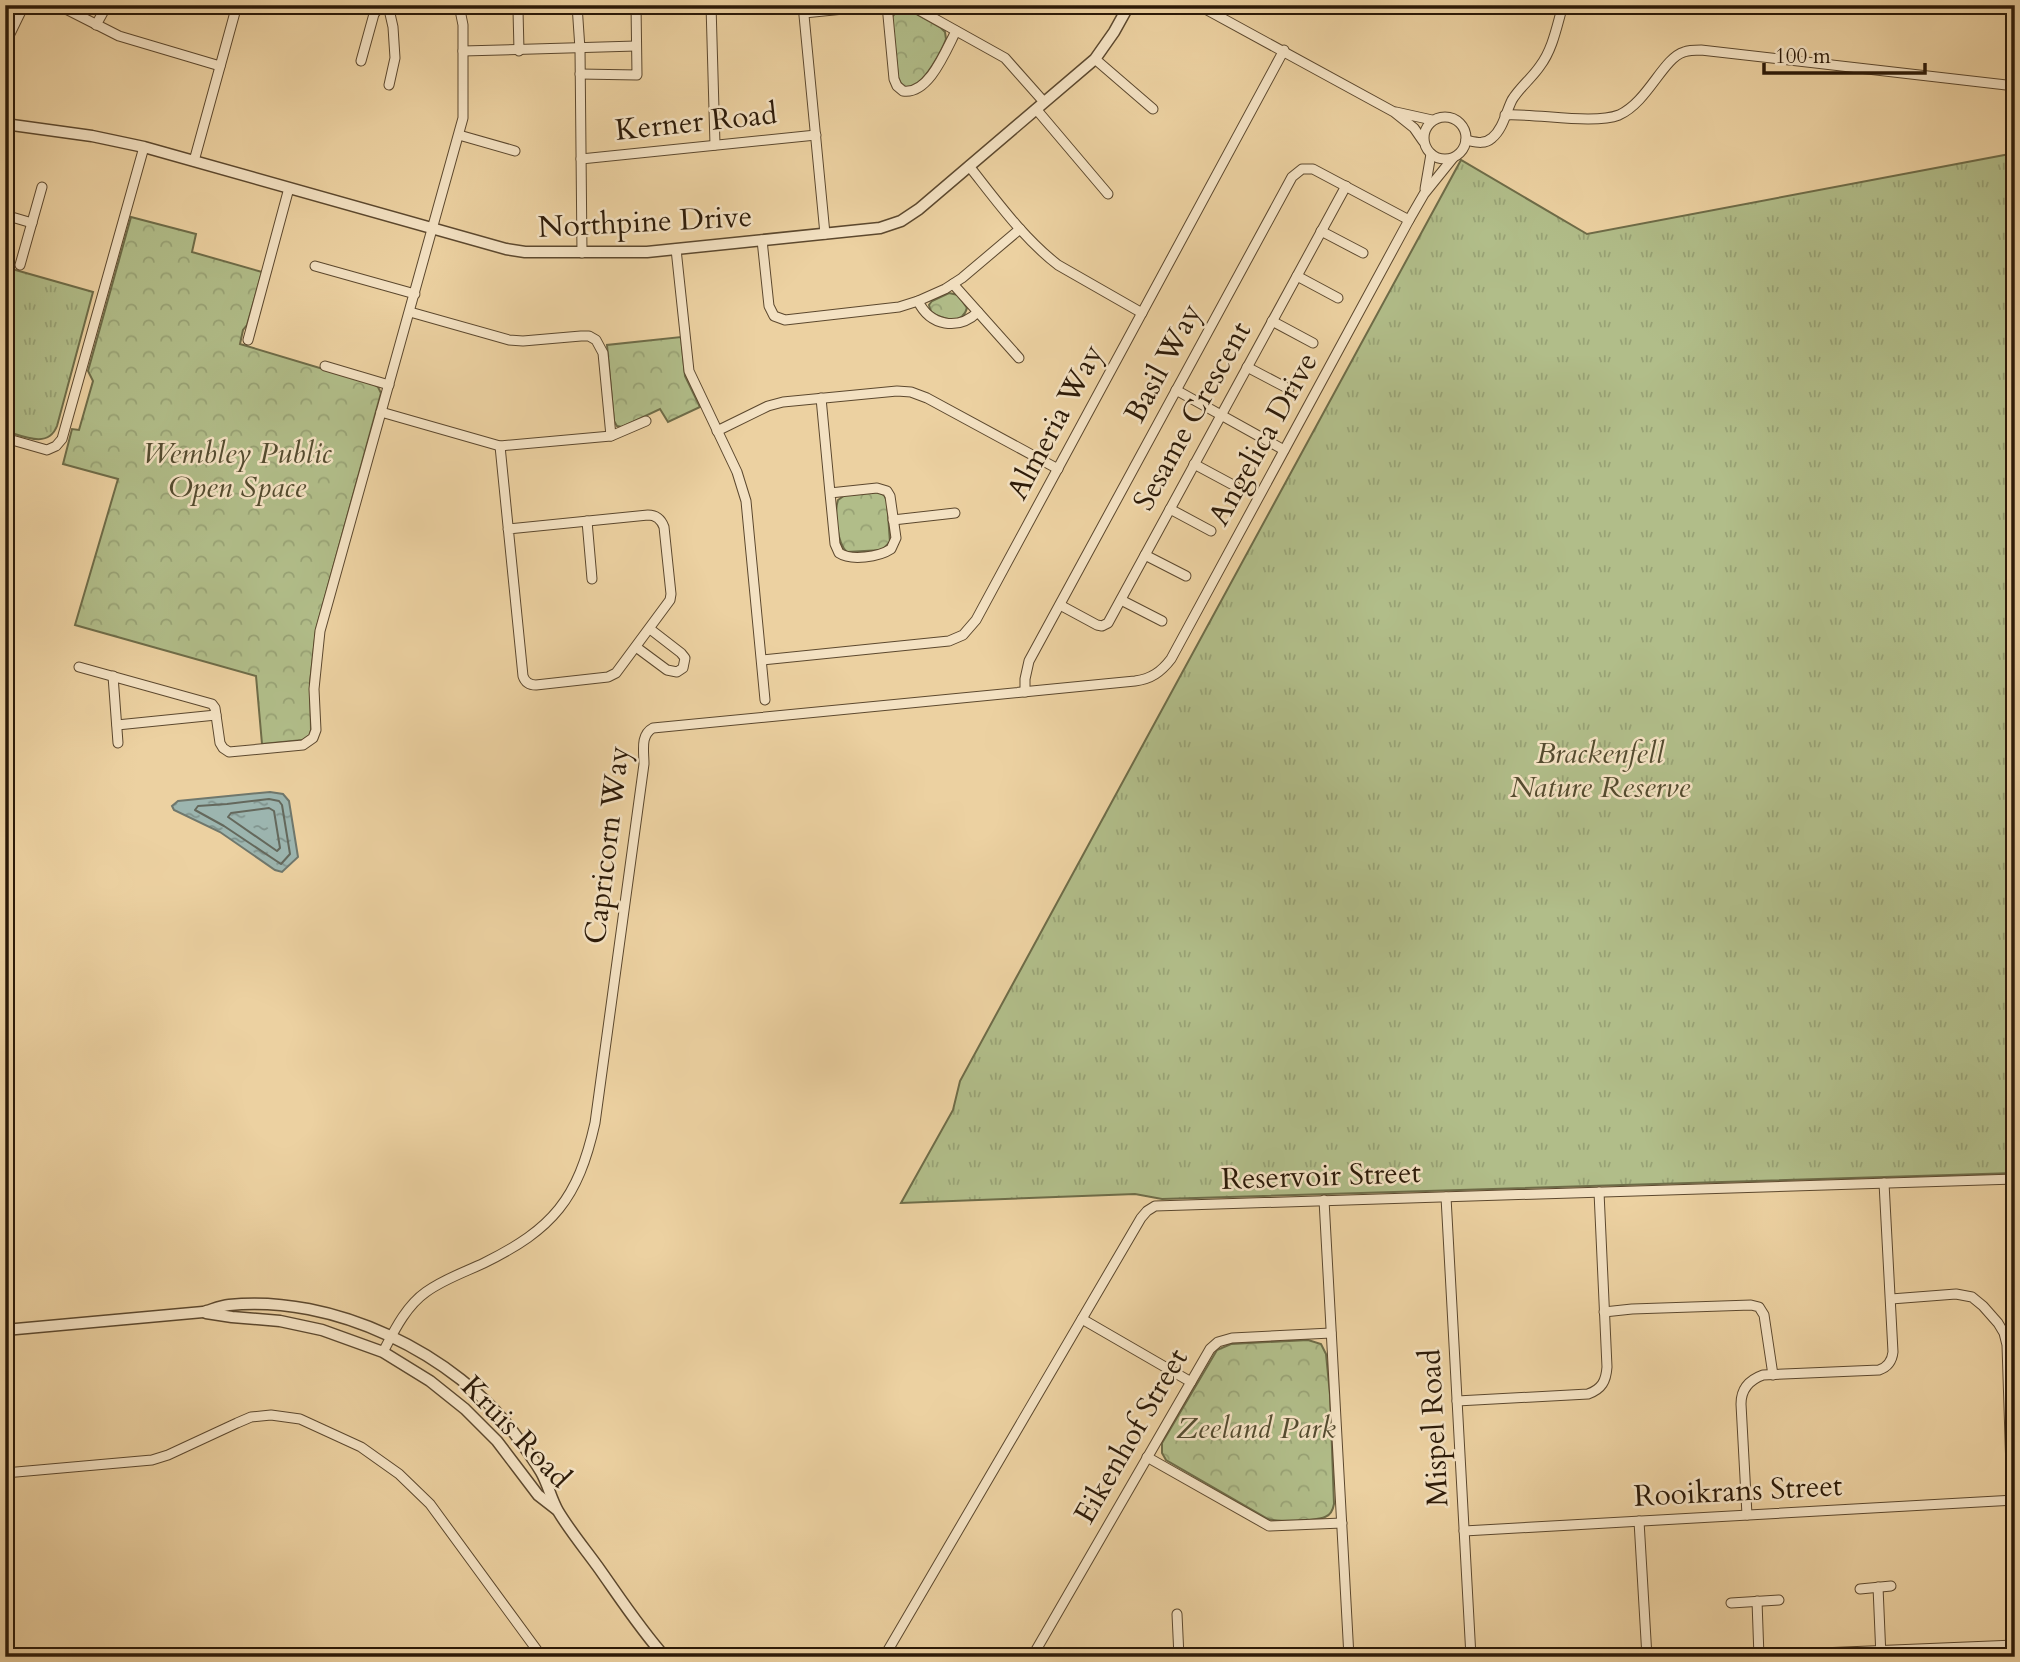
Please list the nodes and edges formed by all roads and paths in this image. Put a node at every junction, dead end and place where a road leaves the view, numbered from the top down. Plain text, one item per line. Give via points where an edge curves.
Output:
1 (24, 5) edge
2 (58, 5) edge
3 (107, 5) edge
4 (237, 5) edge
5 (459, 5) edge
6 (578, 5) edge
7 (636, 5) edge
8 (711, 5) edge
9 (885, 5) edge
10 (910, 5) edge
11 (1129, 5) edge
12 (1198, 5) edge
13 (1563, 5) edge
14 (388, 6) edge
15 (803, 9) edge
16 (519, 10) dead end
17 (96, 25) junction
18 (956, 31) junction
19 (5, 44) edge
20 (636, 46) junction
21 (580, 49) junction
22 (1284, 50) junction
23 (463, 51) junction
24 (519, 51) junction
25 (1095, 59) junction
26 (361, 61) dead end
27 (220, 66) junction
28 (580, 74) junction
29 (389, 85) dead end
30 (2015, 86) edge
31 (1040, 106) junction
32 (1153, 109) dead end
33 (1394, 112) junction
34 (1505, 115) junction
35 (1432, 120) junction
36 (5, 124) edge
37 (459, 135) junction
38 (816, 135) junction
39 (1466, 140) junction
40 (1423, 141) junction
41 (715, 145) junction
42 (144, 147) junction
43 (515, 151) dead end
44 (1431, 154) junction
45 (1453, 158) junction
46 (581, 159) junction
47 (194, 161) junction
48 (969, 166) junction
49 (1346, 186) junction
50 (42, 187) dead end
51 (289, 188) junction
52 (1108, 194) dead end
53 (1424, 194) junction
54 (5, 215) edge
55 (1409, 220) junction
56 (32, 222) junction
57 (433, 229) junction
58 (1020, 229) junction
59 (1321, 231) junction
60 (825, 234) junction
61 (762, 240) junction
62 (676, 249) junction
63 (582, 253) junction
64 (1363, 253) dead end
65 (20, 265) dead end
66 (315, 266) dead end
67 (1297, 276) junction
68 (953, 284) junction
69 (415, 294) junction
70 (1338, 298) dead end
71 (918, 301) junction
72 (410, 312) junction
73 (978, 312) junction
74 (1142, 313) junction
75 (1272, 321) junction
76 (248, 340) dead end
77 (1313, 343) dead end
78 (1019, 358) dead end
79 (324, 366) dead end
80 (1248, 366) junction
81 (389, 385) junction
82 (1289, 389) dead end
83 (1176, 390) junction
84 (821, 398) junction
85 (381, 412) junction
86 (1221, 415) junction
87 (646, 421) dead end
88 (717, 431) junction
89 (611, 436) junction
90 (5, 439) edge
91 (500, 446) junction
92 (1284, 450) junction
93 (1195, 464) junction
94 (1058, 469) junction
95 (1235, 486) dead end
96 (830, 493) junction
97 (1170, 509) junction
98 (954, 513) dead end
99 (893, 520) junction
100 (587, 521) junction
101 (508, 530) junction
102 (1211, 531) dead end
103 (1145, 555) junction
104 (1186, 576) dead end
105 (592, 579) dead end
106 (1121, 600) junction
107 (1060, 605) junction
108 (1161, 621) dead end
109 (650, 629) junction
110 (636, 647) junction
111 (762, 660) junction
112 (79, 667) dead end
113 (113, 676) junction
114 (1154, 676) joint
115 (1025, 692) junction
116 (765, 700) dead end
117 (216, 715) junction
118 (117, 725) junction
119 (118, 743) dead end
120 (2015, 1179) edge
121 (1884, 1183) junction
122 (1599, 1192) junction
123 (1446, 1196) junction
124 (1324, 1200) junction
125 (1891, 1299) junction
126 (203, 1312) junction
127 (1604, 1312) junction
128 (1082, 1319) junction
129 (5, 1330) edge
130 (1331, 1333) junction
131 (391, 1335) junction
132 (383, 1352) junction
133 (1773, 1375) junction
134 (1191, 1382) junction
135 (1457, 1401) junction
136 (1147, 1457) junction
137 (5, 1473) edge
138 (2014, 1500) edge
139 (558, 1511) junction
140 (1747, 1515) junction
141 (1639, 1521) junction
142 (1342, 1523) junction
143 (1464, 1531) junction
144 (1891, 1586) dead end
145 (1878, 1587) junction
146 (1860, 1589) dead end
147 (1779, 1600) dead end
148 (1757, 1601) junction
149 (1731, 1603) dead end
150 (1177, 1614) dead end
151 (2015, 1645) edge
152 (1881, 1653) edge
153 (1759, 1656) edge
154 (542, 1657) edge
155 (665, 1657) edge
156 (884, 1657) edge
157 (1032, 1657) edge
158 (1179, 1657) edge
159 (1349, 1657) edge
160 (1471, 1657) edge
161 (1647, 1657) edge
162 (1727, 1657) edge

1 - 19 street
2 - 17 street
3 - 17 street
4 - 27 street
5 - 23 street
6 - 21 street
7 - 20 street
8 - 41 street
9 - 15 street
9 - 18 street via 894,79 903,91 915,90 930,77
10 - 18 street
11 - 25 street, Northpine Drive
12 - 22 street
13 - 34 street via 1542,65
14 - 26 street via 373,14
14 - 29 street via 395,58
15 - 38 street
16 - 24 street
17 - 27 street
18 - 31 street via 1008,61
20 - 21 street
20 - 28 street via 636,75
21 - 24 street
21 - 28 street
22 - 33 street
22 - 74 street, Almeria Way
23 - 24 street
23 - 37 street via 464,110
25 - 31 street, Northpine Drive
25 - 32 street
27 - 47 street
28 - 46 street
30 - 34 street via 1701,50 1674,58 1635,104 1618,115 1601,119
31 - 48 street, Northpine Drive
31 - 52 street
33 - 35 street
33 - 40 street
34 - 39 street via 1491,139 1479,143
35 - 39 street via 1452,117 1463,126
35 - 40 street
36 - 42 street, Northpine Drive
37 - 43 street
37 - 57 street
38 - 41 street, Kerner Road
38 - 60 street
39 - 45 street
40 - 44 street
41 - 46 street, Kerner Road
42 - 47 street, Northpine Drive
42 - 90 street via 63,434 56,446 47,450
44 - 45 street
44 - 53 street
45 - 53 street
46 - 63 street
47 - 51 street, Northpine Drive
48 - 58 street
48 - 60 street, Northpine Drive via 901,221
49 - 55 street, Basil Way
49 - 59 street, Sesame Crescent
49 - 83 street, Basil Way via 1313,169 1302,169 1292,177
50 - 56 street
51 - 57 street, Northpine Drive
51 - 76 street
53 - 55 street, Angelica Drive
54 - 56 street
55 - 92 street, Angelica Drive
56 - 65 street
57 - 63 street, Northpine Drive via 524,253
57 - 69 street
58 - 68 street
58 - 74 street via 1058,265
59 - 64 street
59 - 67 street, Sesame Crescent
60 - 61 street, Northpine Drive
61 - 62 street, Northpine Drive
61 - 71 street via 769,306 778,318 899,307
62 - 63 street, Northpine Drive
62 - 88 street via 689,371
66 - 69 street
67 - 70 street
67 - 75 street, Sesame Crescent
68 - 71 street
68 - 73 street
69 - 72 street
71 - 73 street via 942,323 962,323
72 - 81 street
72 - 89 street via 509,341 582,336 596,340 603,353
73 - 78 street
74 - 94 street, Almeria Way
75 - 77 street
75 - 80 street, Sesame Crescent
79 - 81 street
80 - 82 street
80 - 86 street, Sesame Crescent
81 - 85 street
83 - 86 street
83 - 107 street, Basil Way
84 - 88 street via 774,404
84 - 94 street via 897,391 919,394
84 - 96 street
85 - 91 street
85 - 117 street via 320,631 313,738 303,745 229,752 220,743
86 - 92 street
86 - 93 street, Sesame Crescent
87 - 89 street
88 - 111 street via 746,501
89 - 91 street
91 - 101 street
92 - 114 street, Angelica Drive via 1171,659
93 - 95 street
93 - 97 street, Sesame Crescent
94 - 111 street, Almeria Way via 976,620 963,635 949,641
96 - 99 street via 884,489 890,496
96 - 99 street via 835,544 842,555 889,551 896,542
97 - 102 street
97 - 103 street, Sesame Crescent
98 - 99 street
100 - 101 street
100 - 105 street
100 - 109 street via 652,515 661,520 670,597
101 - 110 street via 526,682 536,685 608,677
103 - 104 street
103 - 106 street, Sesame Crescent
106 - 107 street, Sesame Crescent via 1102,626
106 - 108 street
107 - 115 street, Basil Way via 1029,661
109 - 110 street
109 - 110 street via 681,653 685,658 682,668 667,670
111 - 116 street
112 - 113 street
113 - 117 street via 212,704
113 - 118 street
114 - 115 street, Capricorn Way
115 - 131 street, Capricorn Way via 647,732 595,1123 576,1184 536,1233 425,1292
117 - 118 street
118 - 119 street
120 - 121 street, Reservoir Street
121 - 122 street, Reservoir Street
121 - 125 street
122 - 123 street, Reservoir Street
122 - 127 street
123 - 124 street, Reservoir Street
123 - 135 street, Mispel Road
124 - 128 street, Reservoir Street via 1155,1206 1141,1218
124 - 130 street
125 - 133 street via 1893,1352 1886,1366
125 - 138 street via 1967,1295 2002,1329 2007,1345
126 - 129 street, Kruis Road
126 - 131 street, Kruis Road via 227,1305 273,1305 318,1311
126 - 132 street, Kruis Road via 322,1330
127 - 133 street via 1759,1307
127 - 135 street via 1606,1376 1597,1391
128 - 134 street
128 - 156 street, Reservoir Street
130 - 134 street, Eikenhof Street via 1225,1339 1210,1349
130 - 142 street
131 - 132 street
131 - 139 street, Kruis Road via 463,1382 485,1402 515,1434 541,1473
132 - 139 street, Kruis Road via 465,1409
133 - 140 street via 1751,1381 1741,1399
134 - 136 street, Eikenhof Street
135 - 143 street, Mispel Road
136 - 142 street via 1269,1526
136 - 157 street, Eikenhof Street
137 - 154 street via 152,1460 251,1417 300,1419 373,1453 430,1504
138 - 140 street, Rooikrans Street
139 - 155 street, Kruis Road
140 - 141 street, Rooikrans Street
141 - 143 street, Rooikrans Street
141 - 161 street
142 - 159 street
143 - 160 street, Mispel Road
144 - 145 street
145 - 146 street
145 - 152 street
147 - 148 street
148 - 149 street
148 - 153 street
150 - 158 street
151 - 152 street
152 - 153 street
153 - 162 street

